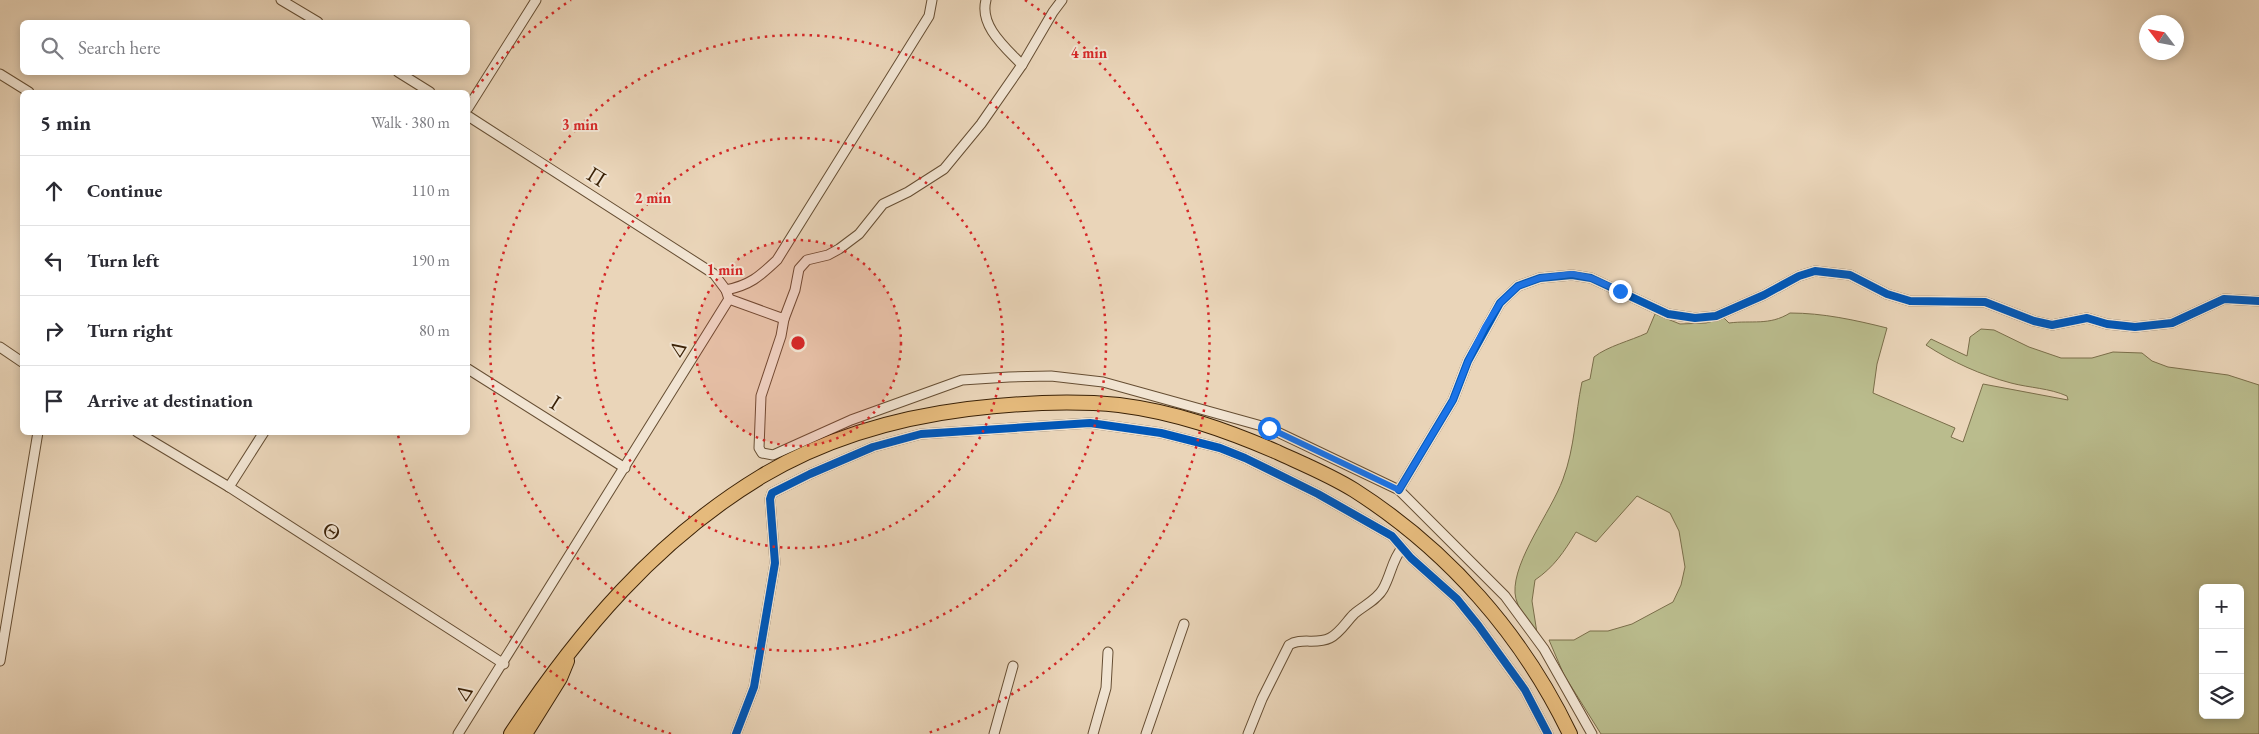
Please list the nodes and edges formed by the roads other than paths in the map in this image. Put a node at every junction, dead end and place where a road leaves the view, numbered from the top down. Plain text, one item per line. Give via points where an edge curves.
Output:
1 (282, 0) edge
2 (536, 0) edge
3 (932, 0) edge
4 (986, 0) edge
5 (1062, 0) edge
6 (315, 20) edge
7 (1022, 65) junction
8 (0, 74) edge
9 (403, 75) edge
10 (26, 90) edge
11 (427, 90) edge
12 (470, 105) edge
13 (470, 117) edge
14 (726, 290) junction
15 (729, 299) junction
16 (2259, 301) edge
17 (784, 318) junction
18 (0, 347) edge
19 (20, 361) edge
20 (470, 370) edge
21 (38, 435) edge
22 (142, 435) edge
23 (262, 435) edge
24 (625, 468) junction
25 (229, 487) junction
26 (1399, 490) junction
27 (1402, 548) junction
28 (1184, 624) dead end
29 (1108, 652) dead end
30 (570, 654) junction
31 (0, 661) edge
32 (504, 664) junction
33 (1014, 666) dead end
34 (458, 734) edge
35 (511, 734) edge
36 (525, 734) edge
37 (736, 734) edge
38 (994, 734) edge
39 (1093, 734) edge
40 (1146, 734) edge
41 (1248, 734) edge
42 (1548, 734) edge
43 (1570, 734) edge
44 (1592, 734) edge

1 - 6 street
2 - 12 street
3 - 14 street via 929,16 776,260 745,286
4 - 7 street via 984,16 991,30
5 - 7 street
7 - 17 street via 981,124 944,169 884,204 859,234 840,249 802,264
8 - 10 street
9 - 11 street
13 - 14 street, Π via 714,274
14 - 15 street
15 - 17 street
15 - 24 street, Δ
16 - 26 street via 2224,300 2172,323 2136,326 2107,324 2087,318 2052,325 1985,302 1910,301 1887,294 1850,275 1815,270 1716,316 1695,318 1668,314 1591,278 1572,274 1540,278 1518,286 1500,303 1468,361 1453,400
17 - 26 street via 761,396 759,448 762,453 773,455 851,420 962,380 1051,376 1103,382 1269,428
18 - 19 street
20 - 24 street, Ι
21 - 31 street
22 - 25 street, Θ
23 - 25 street
24 - 32 street, Δ
25 - 32 street, Θ
26 - 44 street via 1506,596 1544,649
27 - 37 street via 1382,530 1246,458 1170,435 1090,423 921,434 873,447 772,493 775,563 754,687
27 - 41 street via 1394,558 1382,591 1338,632 1318,642 1295,641 1289,645
27 - 42 street via 1457,599 1478,625 1525,690
28 - 40 street
29 - 39 street via 1106,688
30 - 35 main road via 552,673
30 - 36 main road via 560,678
30 - 43 main road via 620,590 684,530 764,474 820,446 870,428 943,412 1017,403 1118,405 1211,425 1255,442 1352,489 1390,515 1470,585 1501,622 1529,660
32 - 34 street, Δ
33 - 38 street

